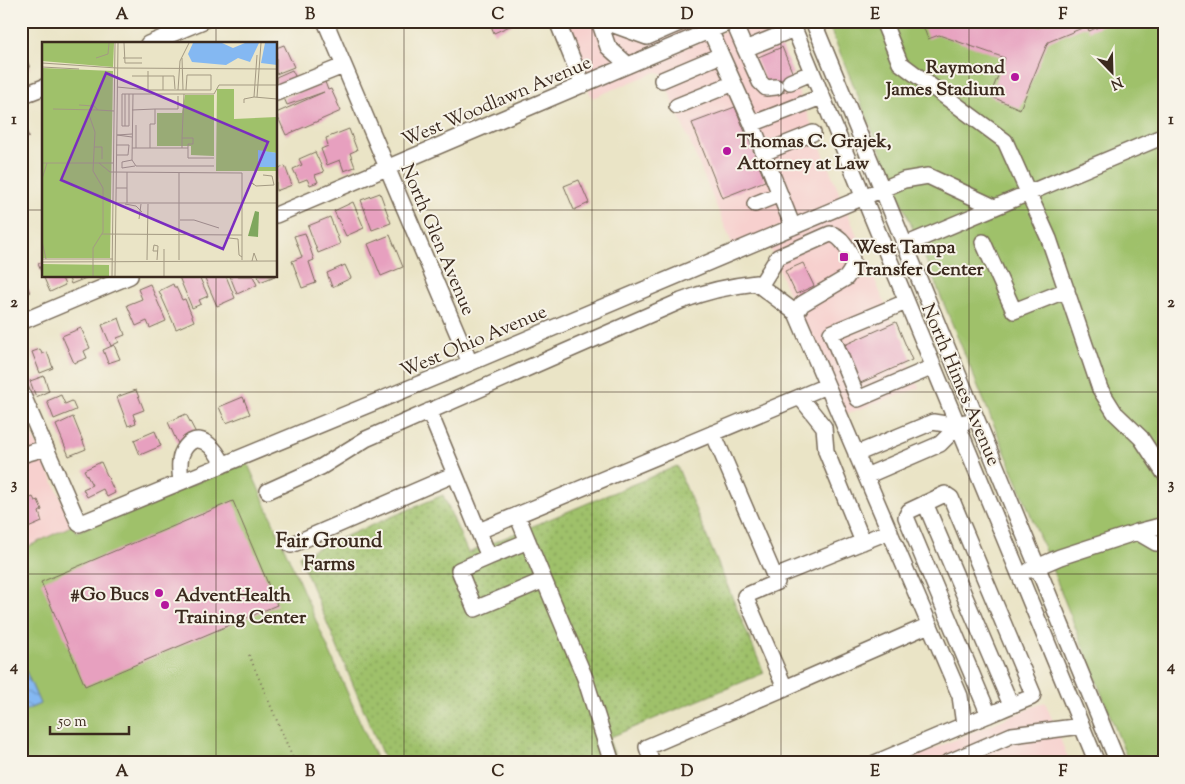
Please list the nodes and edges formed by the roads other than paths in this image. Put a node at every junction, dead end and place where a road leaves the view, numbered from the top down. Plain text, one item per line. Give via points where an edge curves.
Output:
1 (203, 21) edge
2 (324, 21) edge
3 (557, 21) edge
4 (599, 21) edge
5 (603, 21) edge
6 (684, 21) edge
7 (812, 21) edge
8 (883, 21) edge
9 (730, 22) edge
10 (788, 28) edge
11 (710, 30) junction
12 (153, 42) edge
13 (745, 49) junction
14 (721, 56) junction
15 (628, 65) junction
16 (343, 66) junction
17 (811, 73) junction
18 (662, 80) dead end
19 (734, 83) junction
20 (583, 84) junction
21 (42, 88) edge
22 (278, 92) edge
23 (21, 96) edge
24 (821, 97) junction
25 (677, 106) dead end
26 (752, 124) junction
27 (813, 133) dead end
28 (1164, 136) edge
29 (764, 153) junction
30 (387, 168) junction
31 (882, 189) junction
32 (1030, 192) junction
33 (780, 194) junction
34 (863, 198) junction
35 (755, 204) dead end
36 (994, 207) junction
37 (278, 214) edge
38 (793, 227) junction
39 (983, 242) dead end
40 (905, 244) junction
41 (125, 278) edge
42 (760, 286) junction
43 (1067, 290) junction
44 (906, 302) junction
45 (796, 314) junction
46 (21, 322) edge
47 (470, 363) junction
48 (933, 367) junction
49 (826, 386) junction
50 (22, 397) edge
51 (800, 397) junction
52 (428, 411) junction
53 (975, 417) junction
54 (958, 426) junction
55 (713, 433) junction
56 (46, 448) junction
57 (856, 454) junction
58 (21, 455) edge
59 (223, 465) junction
60 (1164, 473) edge
61 (455, 474) junction
62 (866, 476) junction
63 (181, 482) junction
64 (268, 491) dead end
65 (925, 503) junction
66 (517, 515) junction
67 (1164, 525) edge
68 (478, 531) junction
69 (890, 532) junction
70 (1137, 532) junction
71 (528, 541) junction
72 (863, 542) junction
73 (1164, 543) edge
74 (291, 545) dead end
75 (489, 557) junction
76 (1038, 567) junction
77 (1019, 574) junction
78 (775, 577) junction
79 (544, 580) junction
80 (929, 625) junction
81 (785, 688) junction
82 (1011, 706) junction
83 (989, 715) junction
84 (964, 725) junction
85 (1082, 726) junction
86 (612, 763) edge
87 (652, 763) edge
88 (875, 763) edge
89 (947, 763) edge
90 (1097, 763) edge
91 (1118, 763) edge

1 - 12 street
2 - 16 street, North Glen Avenue
3 - 20 street
4 - 15 street via 608,47
5 - 6 street via 647,37
7 - 31 street, North Himes Avenue
8 - 32 street via 900,64 1005,140
9 - 11 street, West Woodlawn Avenue
9 - 13 street
10 - 13 street
10 - 17 street, North Himes Avenue
11 - 14 street
11 - 15 street, West Woodlawn Avenue
13 - 17 street via 766,88
14 - 18 street
14 - 19 street
15 - 20 street, West Woodlawn Avenue
16 - 22 street
16 - 30 street, North Glen Avenue
17 - 24 street, North Himes Avenue
19 - 25 street
19 - 26 street
20 - 30 street, West Woodlawn Avenue
21 - 23 street
24 - 26 street
24 - 34 street, North Himes Avenue
26 - 29 street
27 - 29 street
28 - 32 street
29 - 33 street
30 - 37 street, West Woodlawn Avenue
30 - 47 street, North Glen Avenue
31 - 34 street, West Ohio Avenue
31 - 36 street, West Ohio Avenue via 904,180 928,176
31 - 40 street, North Himes Avenue
32 - 36 street
32 - 43 street
33 - 35 street
33 - 38 street
34 - 38 street, West Ohio Avenue
34 - 44 street, North Himes Avenue
36 - 40 street
38 - 47 street, West Ohio Avenue
39 - 43 street via 1014,311
40 - 53 street, North Himes Avenue
41 - 46 street
42 - 45 street
42 - 45 street via 778,258 830,234 837,235 853,264 851,272 802,304
42 - 52 street via 756,283 727,286 703,292
43 - 60 street via 1100,389 1115,413 1141,438
44 - 48 street, North Himes Avenue
44 - 48 street via 831,333 858,398
45 - 49 street
47 - 59 street, West Ohio Avenue
48 - 54 street, North Himes Avenue
49 - 51 street
49 - 57 street
50 - 56 street
51 - 55 street
51 - 72 street via 824,427 826,450
52 - 61 street
52 - 64 street via 366,439 321,467
53 - 54 street
53 - 76 street, North Himes Avenue
54 - 57 street via 932,422
54 - 62 street via 940,444
54 - 77 street, North Himes Avenue
55 - 66 street
55 - 78 street
56 - 58 street
56 - 63 street, West Ohio Avenue via 78,524
57 - 62 street
59 - 63 street, West Ohio Avenue
59 - 63 street via 210,443 200,440 188,444 182,452
61 - 68 street
61 - 74 street
62 - 69 street
65 - 82 street
65 - 82 street via 948,495 1033,694
65 - 83 street via 907,513 906,517
66 - 68 street
66 - 71 street
67 - 70 street
68 - 75 street
69 - 72 street
69 - 80 street
70 - 73 street via 1156,543
70 - 76 street
71 - 75 street
71 - 79 street
72 - 78 street
75 - 79 street via 459,570 475,609
76 - 77 street
76 - 91 street, North Himes Avenue
77 - 85 street, North Himes Avenue
78 - 81 street via 777,582 745,596
79 - 86 street via 585,678
80 - 81 street
80 - 84 street via 960,696
81 - 87 street via 647,747
82 - 83 street
83 - 84 street
84 - 88 street
85 - 89 street via 1012,736
85 - 90 street, North Himes Avenue

